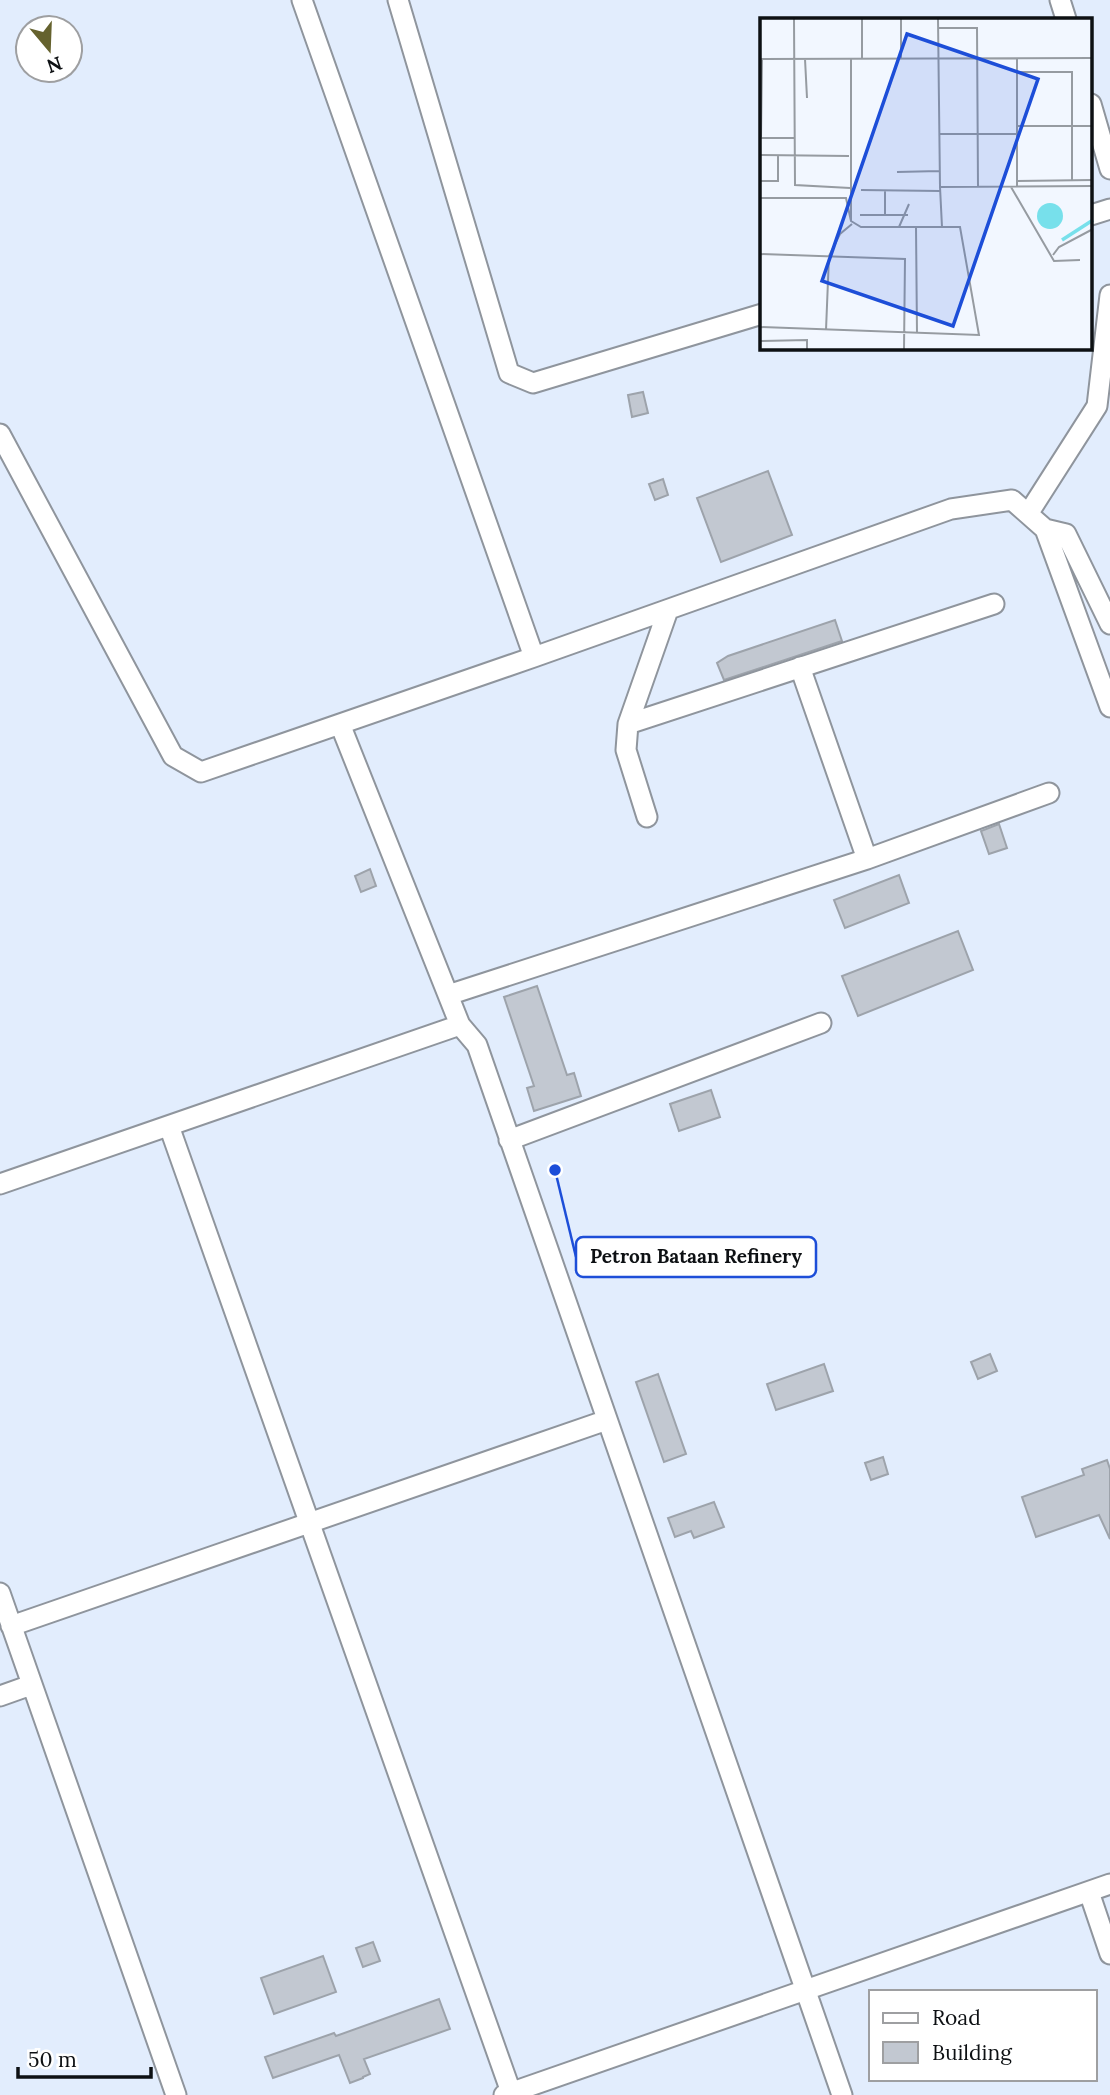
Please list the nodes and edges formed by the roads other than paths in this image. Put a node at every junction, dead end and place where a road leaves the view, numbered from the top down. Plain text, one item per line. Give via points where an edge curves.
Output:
1 (302, 0) edge
2 (398, 0) edge
3 (1060, 0) edge
4 (1066, 18) edge
5 (1092, 107) edge
6 (1110, 169) edge
7 (1110, 209) edge
8 (1092, 215) edge
9 (1110, 295) edge
10 (760, 315) edge
11 (0, 434) edge
12 (1028, 514) junction
13 (1045, 529) junction
14 (994, 604) dead end
15 (668, 610) junction
16 (1110, 624) edge
17 (534, 657) junction
18 (800, 667) junction
19 (1110, 707) edge
20 (628, 723) junction
21 (340, 724) junction
22 (1049, 793) dead end
23 (647, 817) dead end
24 (867, 859) junction
25 (448, 995) junction
26 (821, 1023) dead end
27 (460, 1025) junction
28 (169, 1126) junction
29 (509, 1140) junction
30 (0, 1184) edge
31 (607, 1420) junction
32 (309, 1523) junction
33 (0, 1593) edge
34 (11, 1626) junction
35 (31, 1685) junction
36 (0, 1696) edge
37 (1110, 1884) edge
38 (1089, 1892) junction
39 (1110, 1954) edge
40 (805, 1990) junction
41 (173, 2094) edge
42 (509, 2094) edge
43 (842, 2095) edge

1 - 17 lane
2 - 10 lane via 509,373 533,383
3 - 4 lane
5 - 6 lane
7 - 8 lane
9 - 12 lane via 1097,406
11 - 21 lane via 173,756 201,772
12 - 13 lane
12 - 15 lane via 1012,500 951,509
13 - 16 lane via 1066,534
13 - 19 lane
14 - 18 lane
15 - 17 lane
15 - 20 lane
17 - 21 lane
18 - 20 lane
18 - 24 lane
20 - 23 lane via 626,750
21 - 25 lane
22 - 24 lane
24 - 25 lane
25 - 27 lane
26 - 29 lane
27 - 28 lane
27 - 29 lane via 477,1045
28 - 30 lane
28 - 32 lane
29 - 31 lane
31 - 32 lane
31 - 40 lane
32 - 34 lane
32 - 42 lane
33 - 34 lane
34 - 35 lane
35 - 36 lane
35 - 41 lane
37 - 38 lane
38 - 39 lane
38 - 40 lane
40 - 42 lane
40 - 43 lane

